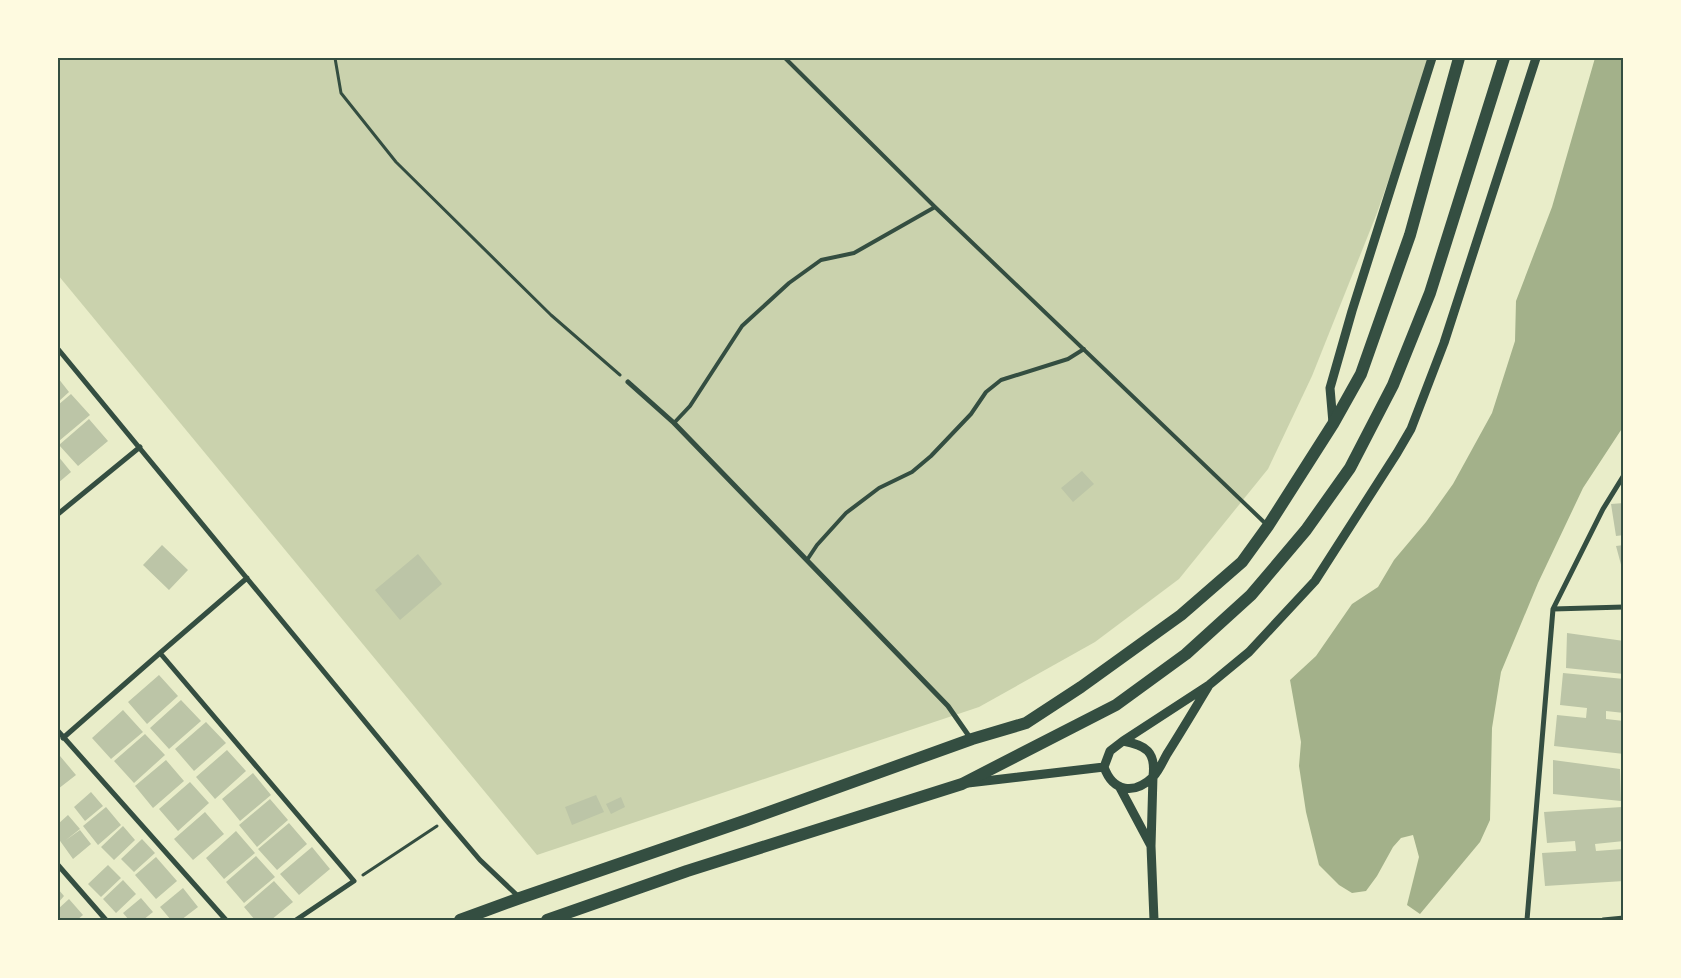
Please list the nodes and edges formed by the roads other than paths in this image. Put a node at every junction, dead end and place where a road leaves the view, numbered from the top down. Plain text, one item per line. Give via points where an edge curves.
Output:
1 (784, 58) edge
2 (1432, 58) edge
3 (1459, 58) edge
4 (1504, 58) edge
5 (1536, 58) edge
6 (935, 207) junction
7 (58, 349) edge
8 (1084, 349) junction
9 (628, 382) road end
10 (674, 423) junction
11 (1332, 424) junction
12 (140, 447) junction
13 (1624, 475) edge
14 (58, 514) edge
15 (1268, 526) junction
16 (807, 560) junction
17 (247, 578) junction
18 (1624, 607) edge
19 (1553, 609) junction
20 (160, 653) junction
21 (1209, 685) junction
22 (58, 731) edge
23 (63, 738) junction
24 (972, 739) junction
25 (1123, 741) junction
26 (1104, 767) junction
27 (1153, 776) junction
28 (962, 784) junction
29 (1119, 786) junction
30 (1151, 846) junction
31 (58, 865) edge
32 (520, 898) junction
33 (1624, 918) edge
34 (106, 920) edge
35 (226, 920) edge
36 (296, 920) edge
37 (460, 920) edge
38 (547, 920) edge
39 (1154, 920) edge
40 (1527, 920) edge
41 (1603, 920) edge

1 - 6 lane
2 - 11 street via 1330,388
3 - 11 main road via 1410,235 1361,374
4 - 28 main road via 1430,293 1393,385 1350,468 1306,530 1251,596 1186,654 1116,705
5 - 21 street via 1444,343 1411,429 1315,580 1249,652
6 - 8 lane
6 - 10 lane via 854,253 822,260 789,283 742,326 690,406
7 - 12 street
8 - 15 lane
8 - 16 lane via 1068,359 1000,380 931,456 912,472 879,488 846,513
9 - 10 street
10 - 16 street
11 - 15 main road
12 - 14 street
12 - 17 street
13 - 19 street via 1603,508
15 - 24 main road via 1242,562 1180,615 1081,687 1026,723
16 - 24 street via 948,706
17 - 20 street
17 - 32 street via 480,860
18 - 19 street
19 - 40 street
20 - 23 street
20 - 36 street via 354,881
21 - 25 street
21 - 27 street
22 - 23 street
23 - 35 street
24 - 32 main road
25 - 26 street via 1110,751
25 - 27 street via 1138,743 1148,750 1154,762
26 - 28 street
26 - 29 street via 1107,775
27 - 29 street via 1137,788
27 - 30 street
28 - 38 main road via 687,871
29 - 30 street
30 - 39 street
31 - 34 street
32 - 37 main road
33 - 41 street

